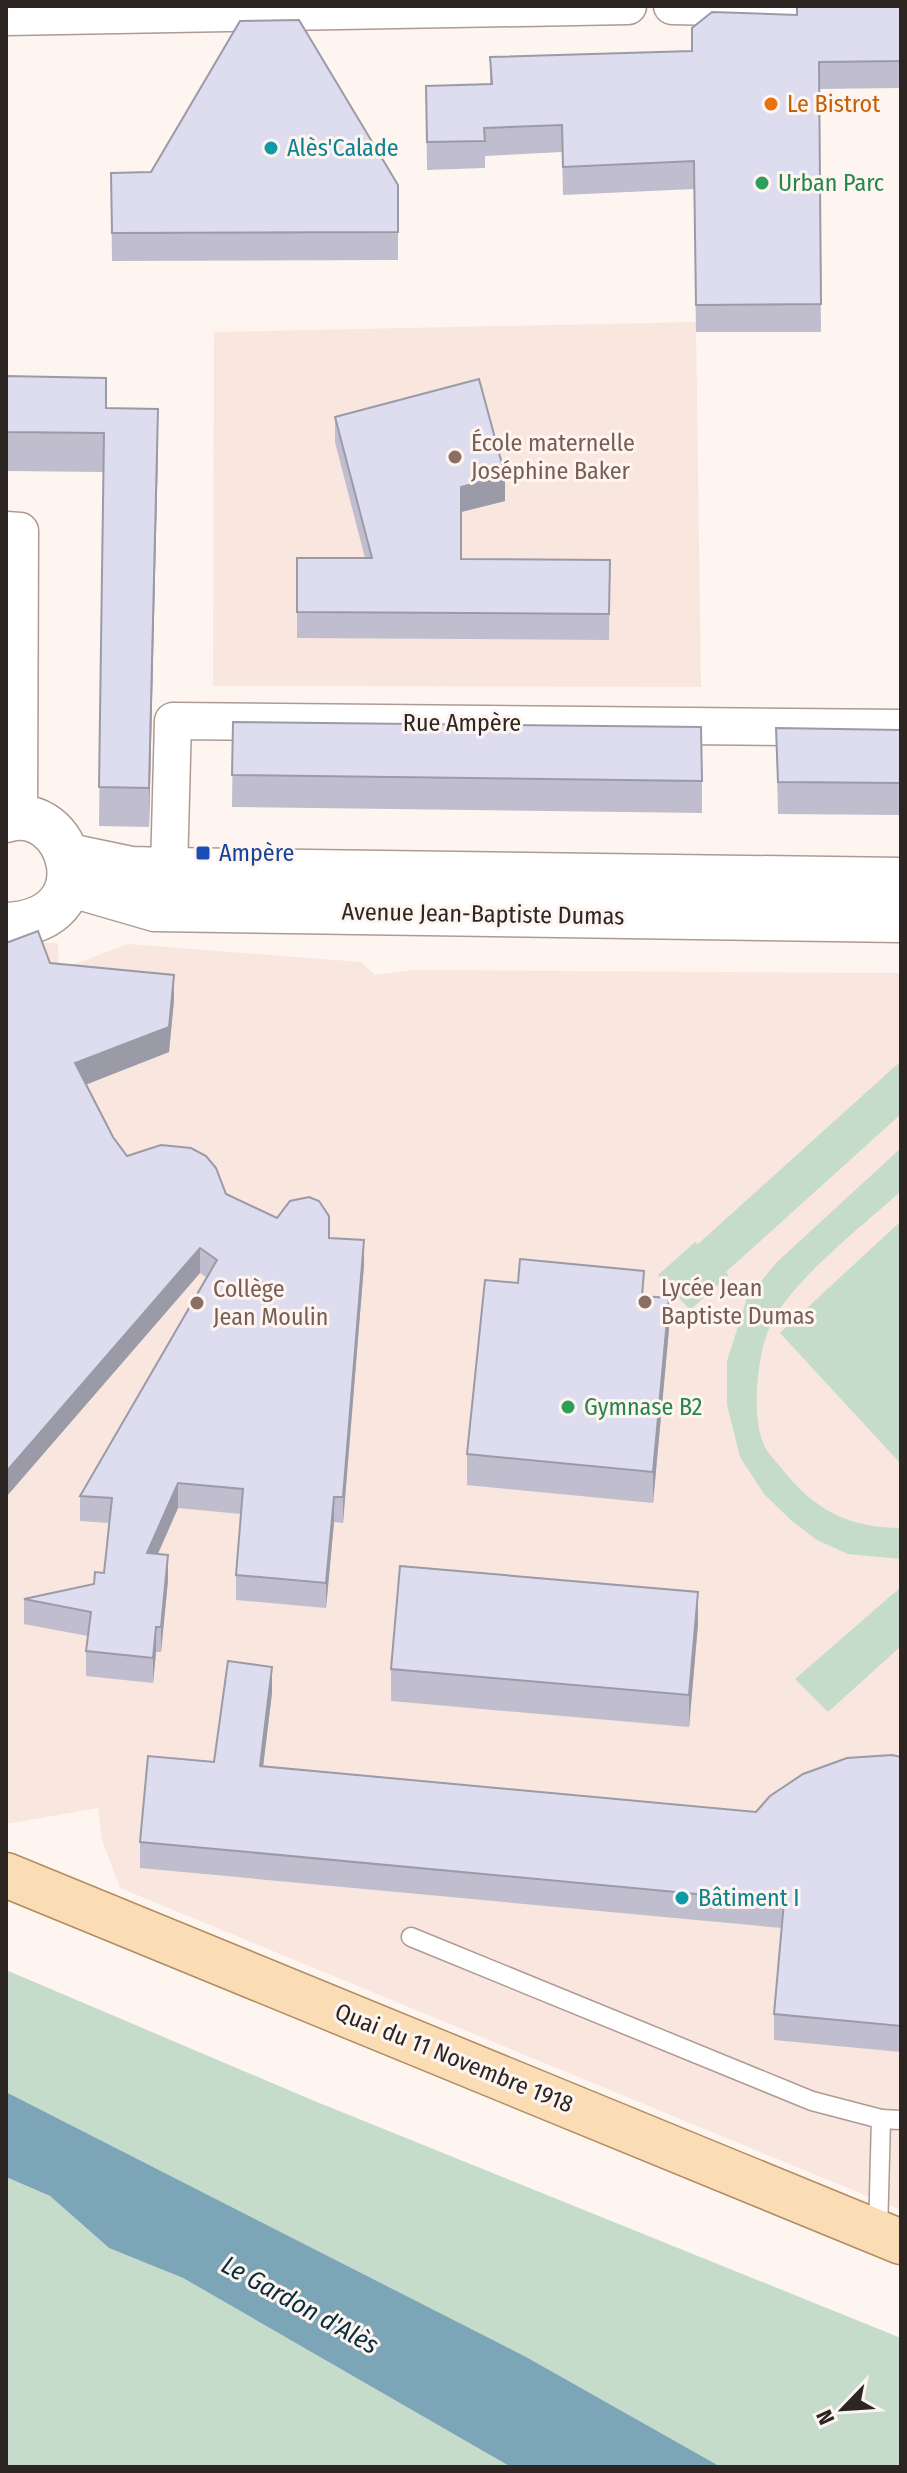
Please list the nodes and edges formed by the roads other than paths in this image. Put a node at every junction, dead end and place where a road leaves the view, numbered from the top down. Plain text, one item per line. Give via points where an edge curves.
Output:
1 (628, 6) edge
2 (672, 6) edge
3 (901, 11) edge
4 (6, 17) edge
5 (6, 530) edge
6 (901, 728) edge
7 (12, 818) edge
8 (69, 870) junction
9 (169, 870) junction
10 (901, 880) edge
11 (901, 920) edge
12 (6, 925) edge
13 (6, 1875) edge
14 (411, 1937) dead end
15 (881, 2119) junction
16 (901, 2120) edge
17 (890, 2237) edge

1 - 4 street
2 - 3 street
5 - 7 street via 20,531
6 - 9 street, Rue Ampère via 173,721
7 - 8 street via 52,829
8 - 9 street, Avenue Jean-Baptiste Dumas
8 - 11 street, Avenue Jean-Baptiste Dumas via 155,909
8 - 12 street via 63,899 47,916 30,924
9 - 10 street, Avenue Jean-Baptiste Dumas
13 - 17 main road, Quai du 11 Novembre 1918
14 - 15 lane via 812,2101
15 - 16 lane
15 - 17 lane

